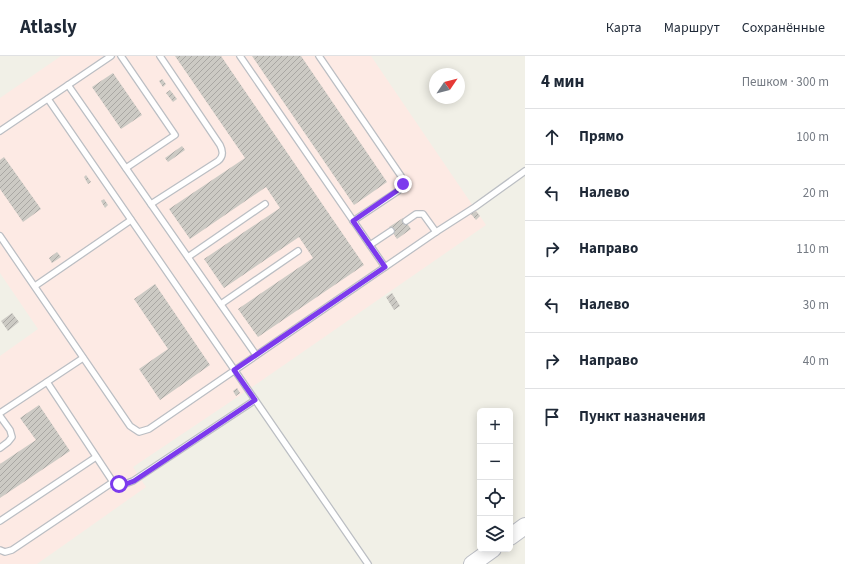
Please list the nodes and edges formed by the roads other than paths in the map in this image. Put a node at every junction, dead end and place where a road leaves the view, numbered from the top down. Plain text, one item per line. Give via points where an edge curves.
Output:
1 (111, 56) edge
2 (121, 56) edge
3 (160, 56) edge
4 (240, 56) edge
5 (318, 56) edge
6 (68, 85) junction
7 (48, 99) junction
8 (0, 131) edge
9 (126, 168) junction
10 (525, 171) edge
11 (151, 204) junction
12 (264, 204) dead end
13 (131, 220) junction
14 (353, 221) junction
15 (406, 221) dead end
16 (391, 231) dead end
17 (436, 232) junction
18 (0, 236) edge
19 (370, 245) junction
20 (298, 251) dead end
21 (188, 257) junction
22 (385, 267) junction
23 (35, 286) junction
24 (220, 304) junction
25 (256, 355) junction
26 (83, 358) junction
27 (234, 370) junction
28 (47, 382) junction
29 (255, 400) junction
30 (0, 415) edge
31 (0, 448) edge
32 (96, 457) junction
33 (113, 482) junction
34 (0, 521) edge
35 (525, 526) edge
36 (513, 535) edge
37 (0, 550) edge
38 (489, 552) edge
39 (368, 564) edge
40 (472, 564) edge

1 - 6 lane
2 - 9 lane via 175,135
3 - 11 lane via 220,144 223,153 218,161
4 - 14 lane
5 - 14 lane via 403,180 398,190
6 - 7 lane
6 - 9 lane
7 - 8 lane
7 - 13 lane
9 - 11 lane
10 - 17 lane
11 - 21 lane
12 - 21 lane
13 - 23 lane
13 - 27 lane
14 - 19 lane
15 - 17 lane via 421,213
16 - 19 lane
17 - 22 lane
18 - 23 lane
19 - 22 lane
20 - 24 lane
21 - 24 lane
22 - 25 lane
23 - 26 lane
24 - 25 lane
25 - 27 lane
26 - 27 lane via 130,426 139,432 149,429
26 - 28 lane
27 - 29 lane
28 - 30 lane
28 - 32 lane
29 - 33 lane via 134,481 122,485
29 - 39 lane
30 - 31 lane via 12,437
32 - 33 lane
32 - 34 lane
33 - 37 lane via 12,550
35 - 36 main road
38 - 40 main road

